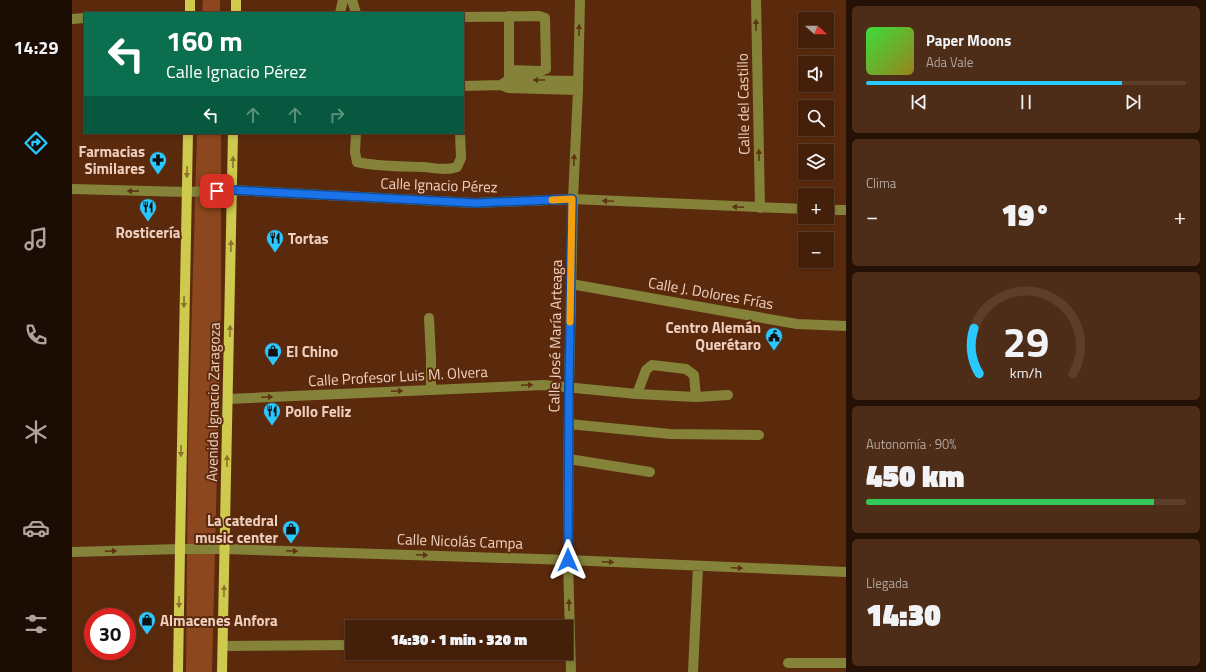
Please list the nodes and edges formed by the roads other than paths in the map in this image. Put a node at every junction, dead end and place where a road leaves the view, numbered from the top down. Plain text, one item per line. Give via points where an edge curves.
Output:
1 (190, 0) edge
2 (236, 0) edge
3 (343, 0) edge
4 (352, 0) edge
5 (580, 0) edge
6 (756, 0) edge
7 (190, 12) edge
8 (236, 12) edge
9 (340, 12) edge
10 (356, 12) edge
11 (509, 16) junction
12 (464, 17) edge
13 (84, 18) edge
14 (72, 19) edge
15 (509, 70) junction
16 (506, 84) junction
17 (464, 86) edge
18 (578, 86) junction
19 (188, 134) edge
20 (233, 134) edge
21 (356, 134) edge
22 (460, 134) edge
23 (72, 189) edge
24 (232, 190) junction
25 (186, 192) junction
26 (572, 199) junction
27 (760, 208) junction
28 (798, 209) edge
29 (834, 210) edge
30 (846, 210) edge
31 (571, 284) junction
32 (429, 318) dead end
33 (846, 326) edge
34 (569, 387) junction
35 (431, 390) junction
36 (637, 394) junction
37 (728, 395) dead end
38 (696, 397) junction
39 (228, 399) junction
40 (569, 424) junction
41 (759, 435) dead end
42 (569, 459) junction
43 (650, 472) dead end
44 (180, 549) junction
45 (225, 549) junction
46 (72, 552) edge
47 (568, 560) junction
48 (698, 566) junction
49 (846, 572) edge
50 (345, 645) edge
51 (223, 646) junction
52 (788, 663) dead end
53 (846, 663) edge
54 (178, 672) edge
55 (222, 672) edge
56 (571, 672) edge
57 (693, 672) edge

1 - 7 main road
2 - 8 main road
3 - 9 street
4 - 10 street
18 -> 5 street, Calle José María Arteaga
27 -> 6 street, Calle del Castillo
11 - 12 street
11 - 15 street
11 - 15 street via 545,18 546,62 546,69 540,71
13 - 14 street
15 - 16 street
16 - 17 street
16 - 18 street
26 -> 18 street, Calle José María Arteaga
19 -> 25 main road, Avenida Ignacio Zaragoza
24 -> 20 main road, Avenida Ignacio Zaragoza
21 - 22 street via 354,152 357,162 450,170 457,167 461,158
25 -> 23 street, Calle Ignacio Pérez
24 - 25 street, Calle Ignacio Pérez
24 - 26 street, Calle Ignacio Pérez via 475,203
39 -> 24 main road, Avenida Ignacio Zaragoza
25 -> 44 main road, Avenida Ignacio Zaragoza
27 -> 26 street, Calle Ignacio Pérez
26 - 31 street, Calle José María Arteaga
27 - 28 street, Calle Ignacio Pérez
29 - 30 street
31 - 33 street, Calle J. Dolores Frías via 797,324
31 - 34 street, Calle José María Arteaga
32 - 35 street
35 -> 34 street, Calle Profesor Luis M. Olvera via 544,384
34 - 36 street, Calle Profesor Luis M. Olvera
34 - 40 street, Calle José María Arteaga
39 -> 35 street, Calle Profesor Luis M. Olvera
36 - 38 street, Calle Profesor Luis M. Olvera
36 - 38 street via 646,370 652,365 686,370 694,375
37 - 38 street, Calle Profesor Luis M. Olvera
45 -> 39 main road, Avenida Ignacio Zaragoza
40 - 41 street via 670,434
40 - 42 street, Calle José María Arteaga
42 - 43 street
42 - 47 street, Calle José María Arteaga
44 - 45 street, Calle Nicolás Campa
46 -> 44 street, Calle Nicolás Campa
44 -> 54 main road, Avenida Ignacio Zaragoza
45 -> 47 street, Calle Nicolás Campa
51 -> 45 main road, Avenida Ignacio Zaragoza
47 -> 48 street, Calle Nicolás Campa
56 -> 47 street, Calle José María Arteaga
48 -> 49 street, Calle Nicolás Campa
48 - 57 street
50 - 51 street
51 - 55 main road, Avenida Ignacio Zaragoza
52 - 53 street

